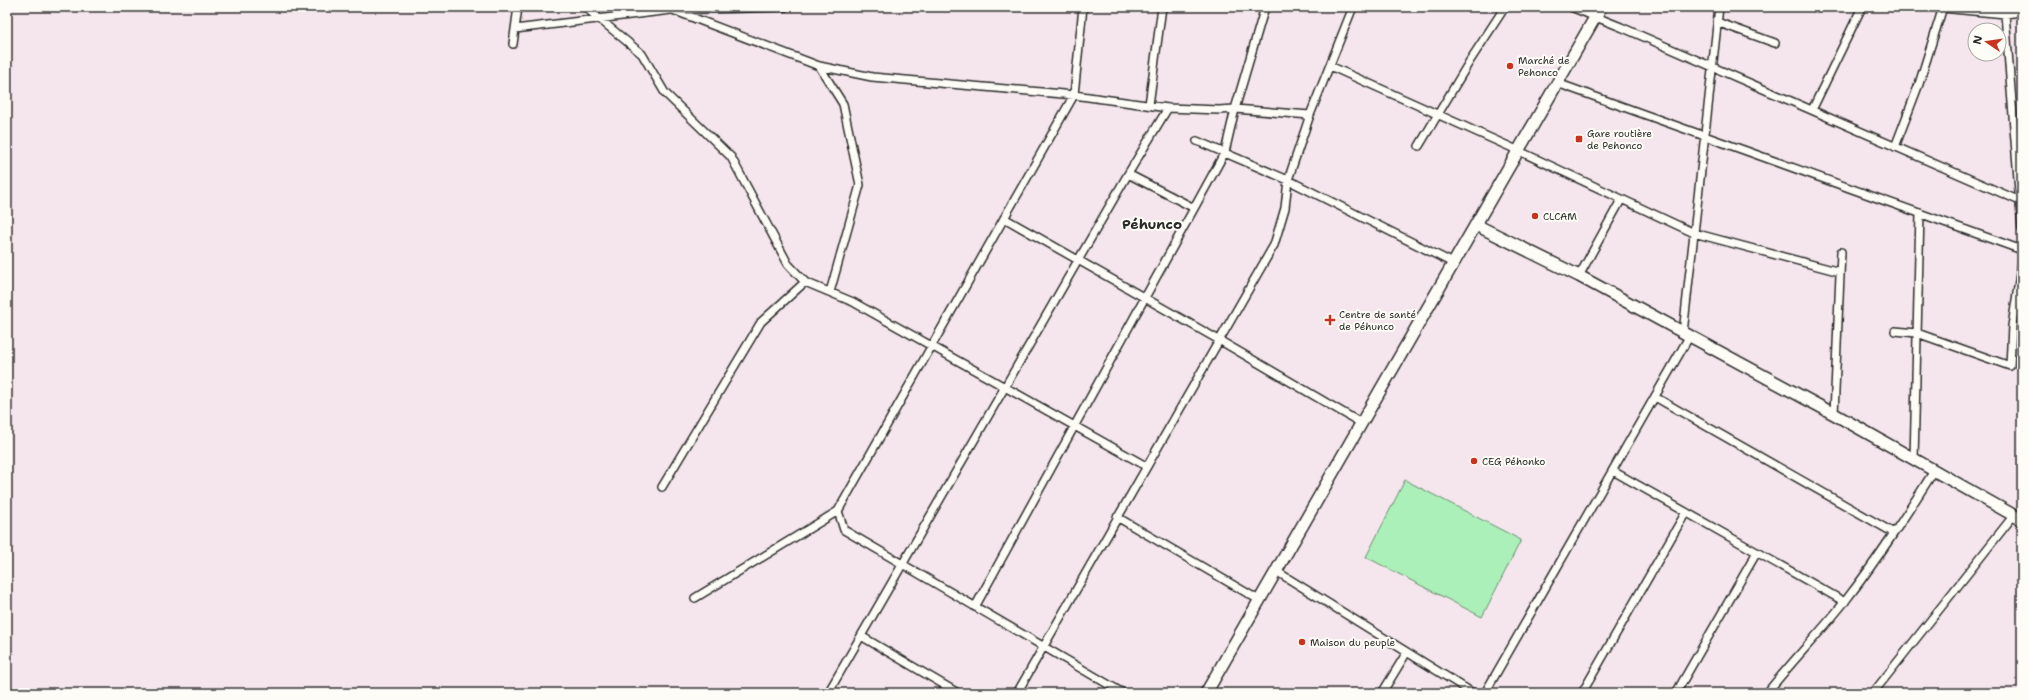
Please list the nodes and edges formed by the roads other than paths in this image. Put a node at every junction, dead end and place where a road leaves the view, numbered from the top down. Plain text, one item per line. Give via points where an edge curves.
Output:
1 (518, 7) edge
2 (585, 7) edge
3 (785, 7) edge
4 (1083, 7) edge
5 (1162, 7) edge
6 (1265, 7) edge
7 (1353, 7) edge
8 (1505, 7) edge
9 (1571, 7) edge
10 (1601, 7) edge
11 (1719, 7) edge
12 (1862, 7) edge
13 (1931, 7) edge
14 (2010, 7) edge
15 (668, 8) edge
16 (1942, 8) edge
17 (2022, 12) edge
18 (2006, 14) junction
19 (599, 18) junction
20 (1595, 18) junction
21 (1718, 22) junction
22 (515, 28) junction
23 (1775, 43) dead end
24 (513, 44) dead end
25 (820, 66) junction
26 (1330, 66) junction
27 (1712, 67) junction
28 (1557, 83) junction
29 (1074, 95) junction
30 (1150, 105) junction
31 (1168, 108) junction
32 (1235, 109) junction
33 (1812, 110) junction
34 (1438, 115) junction
35 (1310, 116) junction
36 (1705, 136) junction
37 (1197, 141) dead end
38 (1419, 146) dead end
39 (1895, 147) junction
40 (1518, 150) junction
41 (1225, 152) junction
42 (2019, 162) edge
43 (1128, 174) junction
44 (1288, 180) junction
45 (1621, 200) junction
46 (2020, 201) junction
47 (1194, 208) junction
48 (1920, 214) junction
49 (1004, 218) junction
50 (1476, 225) junction
51 (2022, 229) edge
52 (1694, 233) junction
53 (2022, 250) edge
54 (1841, 252) dead end
55 (1078, 260) junction
56 (2022, 261) edge
57 (1453, 263) junction
58 (1840, 272) junction
59 (1579, 276) junction
60 (805, 282) junction
61 (830, 292) junction
62 (1145, 298) junction
63 (1895, 331) dead end
64 (1917, 334) junction
65 (1686, 335) junction
66 (1219, 340) junction
67 (931, 346) junction
68 (1005, 387) junction
69 (1655, 398) junction
70 (1834, 414) junction
71 (1361, 422) junction
72 (1074, 426) junction
73 (1914, 460) junction
74 (1146, 466) junction
75 (1613, 470) junction
76 (1934, 471) junction
77 (662, 487) dead end
78 (838, 511) junction
79 (1686, 512) junction
80 (1117, 517) junction
81 (2018, 517) edge
82 (1894, 533) junction
83 (1757, 552) junction
84 (903, 565) junction
85 (1276, 571) junction
86 (695, 598) dead end
87 (1259, 600) junction
88 (1845, 602) junction
89 (975, 607) junction
90 (861, 636) junction
91 (1043, 647) junction
92 (1407, 652) junction
93 (828, 693) edge
94 (958, 693) edge
95 (1017, 693) edge
96 (1123, 693) edge
97 (1206, 693) edge
98 (1382, 693) edge
99 (1473, 693) edge
100 (1485, 693) edge
101 (1582, 693) edge
102 (1676, 693) edge
103 (1767, 693) edge
104 (1873, 693) edge

1 - 22 street
2 - 19 street
3 - 15 street
4 - 29 street
5 - 30 street
6 - 32 street
7 - 26 street
8 - 34 street
9 - 20 street
10 - 20 main road
11 - 21 street
12 - 33 street
13 - 16 street
14 - 18 street
15 - 19 street
15 - 25 street
16 - 18 street
16 - 39 street
17 - 18 street
18 - 42 street
19 - 22 street
19 - 60 street via 642,54 665,92 731,157 788,264
20 - 27 street
20 - 28 main road
21 - 23 street
21 - 27 street
22 - 24 street
25 - 29 street via 872,77
25 - 61 street via 843,104 860,184
26 - 34 street
26 - 35 street
27 - 33 street
27 - 36 street
28 - 36 street
28 - 40 main road
29 - 30 street
29 - 49 street
30 - 31 street
31 - 32 street
31 - 43 street
32 - 35 street
32 - 41 street
33 - 39 street
34 - 38 street
34 - 40 street
35 - 44 street
36 - 48 street
36 - 52 street
37 - 41 street
39 - 46 street
40 - 45 street
40 - 50 main road
41 - 44 street
41 - 47 street
42 - 46 street
43 - 47 street
43 - 55 street
44 - 57 street
44 - 66 street via 1285,208 1274,245
45 - 52 street
45 - 59 street
46 - 51 street
47 - 62 street
48 - 53 street
48 - 64 street
49 - 55 street
49 - 67 street
50 - 57 main road
50 - 59 main road
52 - 58 street
52 - 65 street
54 - 58 street
55 - 62 street
55 - 68 street
56 - 64 street via 2012,326 2010,366
57 - 71 main road
58 - 70 street
59 - 65 main road
60 - 61 street
60 - 77 street via 761,322
61 - 67 street via 853,302
62 - 66 street
62 - 72 street
63 - 64 street
64 - 73 street
65 - 69 street
65 - 70 main road
66 - 71 street
66 - 74 street
67 - 68 street
67 - 78 street
68 - 72 street
68 - 84 street
69 - 75 street
69 - 82 street
70 - 73 main road
71 - 85 main road
72 - 74 street
72 - 89 street
73 - 76 main road
74 - 80 street
75 - 79 street
75 - 100 street
76 - 81 main road
76 - 82 street
78 - 84 street via 844,530
78 - 86 street
79 - 83 street
79 - 101 street
80 - 87 street
80 - 91 street
81 - 104 street
82 - 88 street
83 - 88 street
83 - 102 street
84 - 89 street
84 - 90 street
85 - 87 main road
85 - 92 street
87 - 97 main road
88 - 103 street
89 - 91 street
90 - 93 street
90 - 94 street
91 - 95 street
91 - 96 street
92 - 98 street
92 - 99 street

